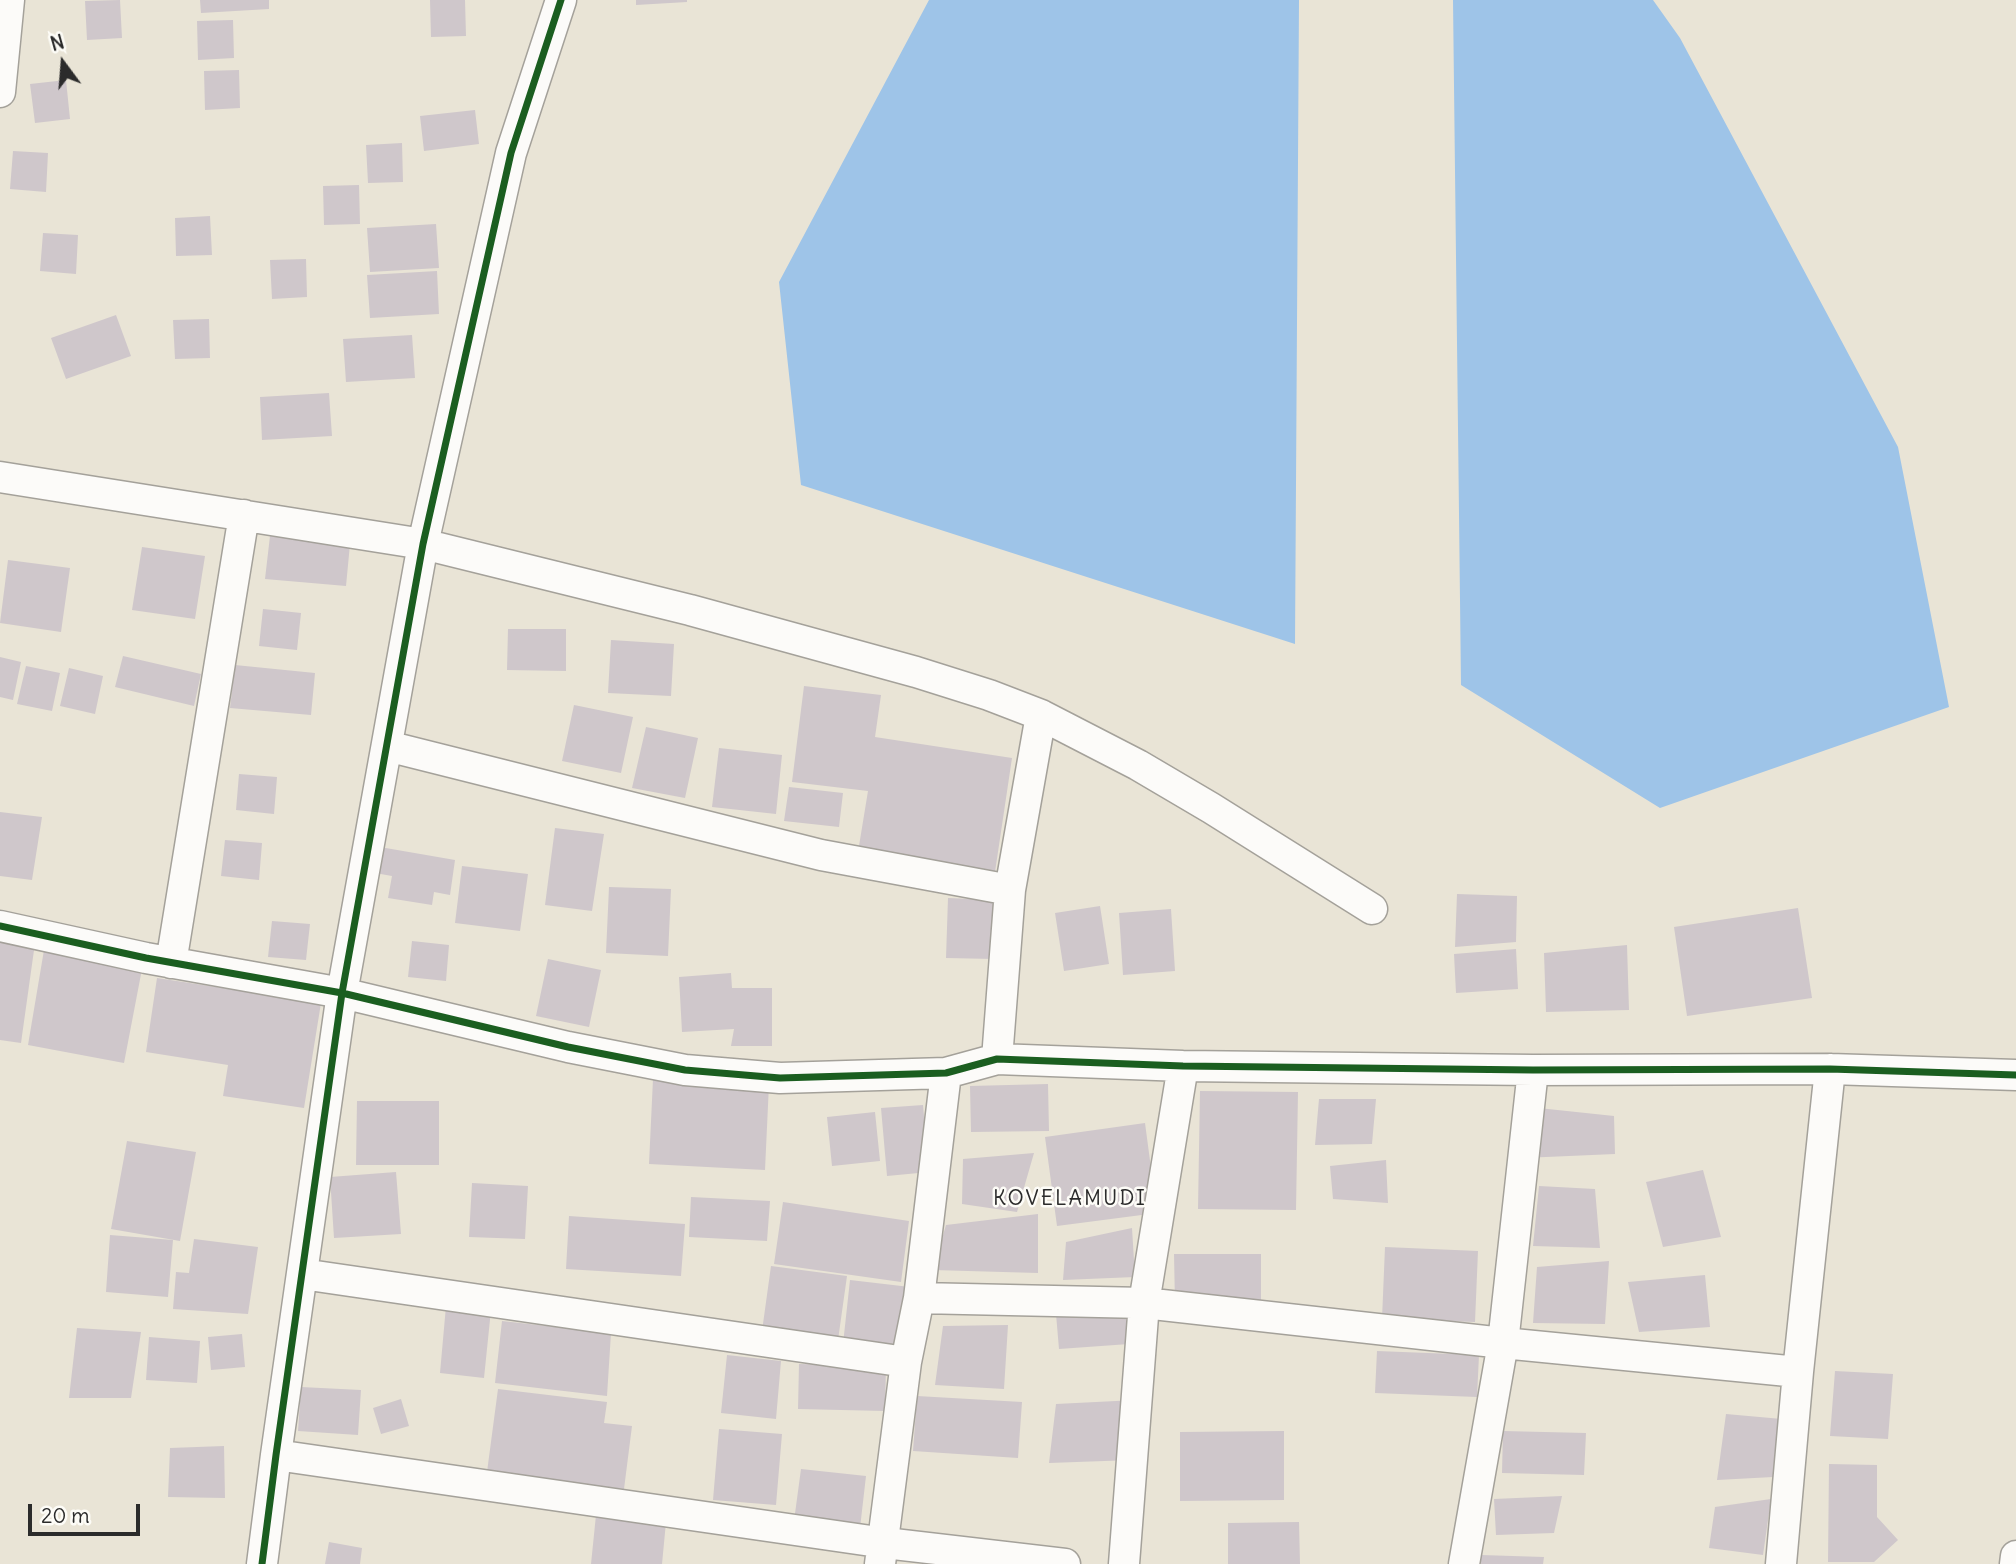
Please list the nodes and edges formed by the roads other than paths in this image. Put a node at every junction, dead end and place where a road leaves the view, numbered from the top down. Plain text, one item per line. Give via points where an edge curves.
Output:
1 (9, 0) edge
2 (561, 0) edge
3 (0, 92) edge
4 (0, 477) edge
5 (244, 515) junction
6 (423, 544) junction
7 (1041, 715) junction
8 (387, 746) junction
9 (1010, 890) junction
10 (1373, 909) dead end
11 (0, 926) edge
12 (171, 962) junction
13 (342, 993) junction
14 (997, 1059) junction
15 (1184, 1066) junction
16 (1830, 1069) junction
17 (1534, 1070) junction
18 (946, 1073) junction
19 (2016, 1075) edge
20 (302, 1274) junction
21 (919, 1298) junction
22 (1144, 1303) junction
23 (1503, 1343) junction
24 (906, 1362) junction
25 (1798, 1372) junction
26 (276, 1455) junction
27 (882, 1554) edge
28 (2016, 1556) edge
29 (262, 1564) edge
30 (1065, 1564) edge
31 (1124, 1564) edge
32 (1464, 1564) edge
33 (1782, 1564) edge
34 (2015, 1564) edge

1 - 3 street
2 - 6 street via 511,153
4 - 5 street
5 - 6 street
5 - 12 street
6 - 7 street via 916,672
6 - 8 street
7 - 9 street
7 - 10 street via 1179,790
8 - 9 street via 821,855
8 - 13 street
9 - 14 street
11 - 12 street
12 - 13 street
13 - 18 street via 568,1048 685,1070 780,1078
13 - 20 street
14 - 15 street
14 - 18 street
15 - 17 street
15 - 22 street
16 - 17 street
16 - 19 street
16 - 25 street
17 - 23 street
18 - 21 street
20 - 24 street
20 - 26 street
21 - 22 street
21 - 24 street
22 - 23 street
22 - 31 street
23 - 25 street
23 - 32 street
24 - 27 street
25 - 33 street
26 - 27 street
26 - 29 street
27 - 30 street
28 - 34 street

